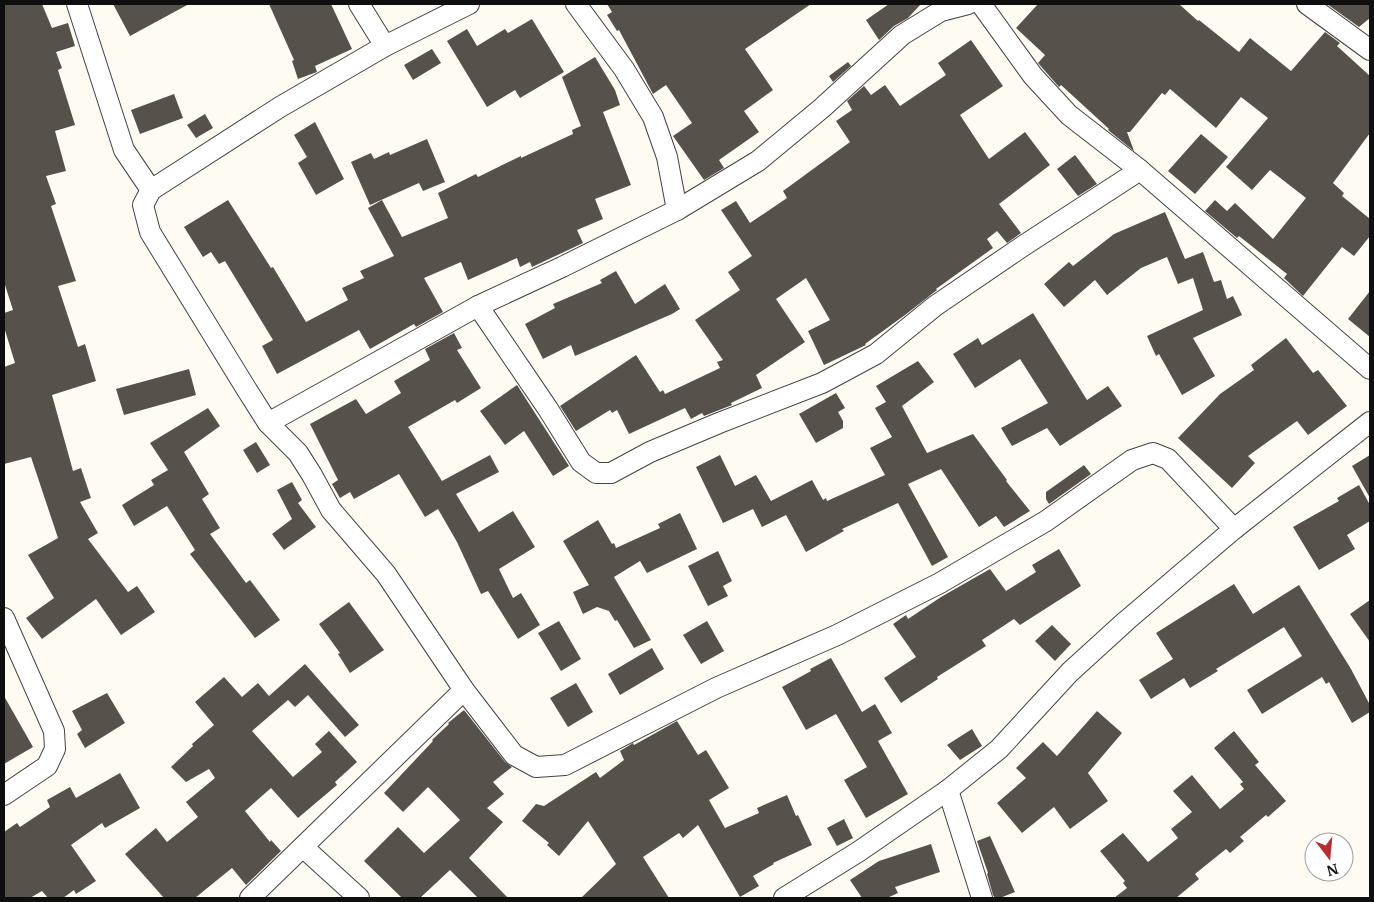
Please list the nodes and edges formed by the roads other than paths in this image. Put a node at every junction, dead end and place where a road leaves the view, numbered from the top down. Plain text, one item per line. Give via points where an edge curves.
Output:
1 (77, 4) edge
2 (360, 4) edge
3 (469, 4) edge
4 (576, 4) edge
5 (968, 4) edge
6 (981, 4) edge
7 (1307, 4) edge
8 (385, 46) junction
9 (1370, 50) edge
10 (1140, 170) junction
11 (151, 190) junction
12 (678, 210) junction
13 (478, 306) junction
14 (1370, 369) edge
15 (1370, 422) edge
16 (268, 423) junction
17 (1234, 528) junction
18 (4, 618) edge
19 (464, 690) junction
20 (948, 790) junction
21 (4, 795) edge
22 (304, 848) junction
23 (250, 898) edge
24 (359, 898) edge
25 (784, 898) edge
26 (982, 898) edge

1 - 11 street via 124,150
2 - 8 street
3 - 8 street
4 - 12 street via 624,69 653,117 667,157
5 - 12 street via 941,11 902,35 758,161
6 - 10 street via 1033,76 1069,115
7 - 9 street
8 - 11 street via 280,107
10 - 13 street via 943,301 876,354 822,384 650,452 611,473 596,473 581,462
10 - 14 street
11 - 16 street via 143,205 150,232
12 - 13 street
13 - 16 street
15 - 17 street
16 - 19 street via 298,453 331,510 386,574
17 - 19 street via 1168,459 1153,453 1132,460 1046,521 940,583 716,688 565,765 536,767 514,755
17 - 20 street via 1070,672 998,749
18 - 21 street via 54,731 55,749 47,766
19 - 22 street
20 - 25 street
20 - 26 street
22 - 23 street
22 - 24 street

